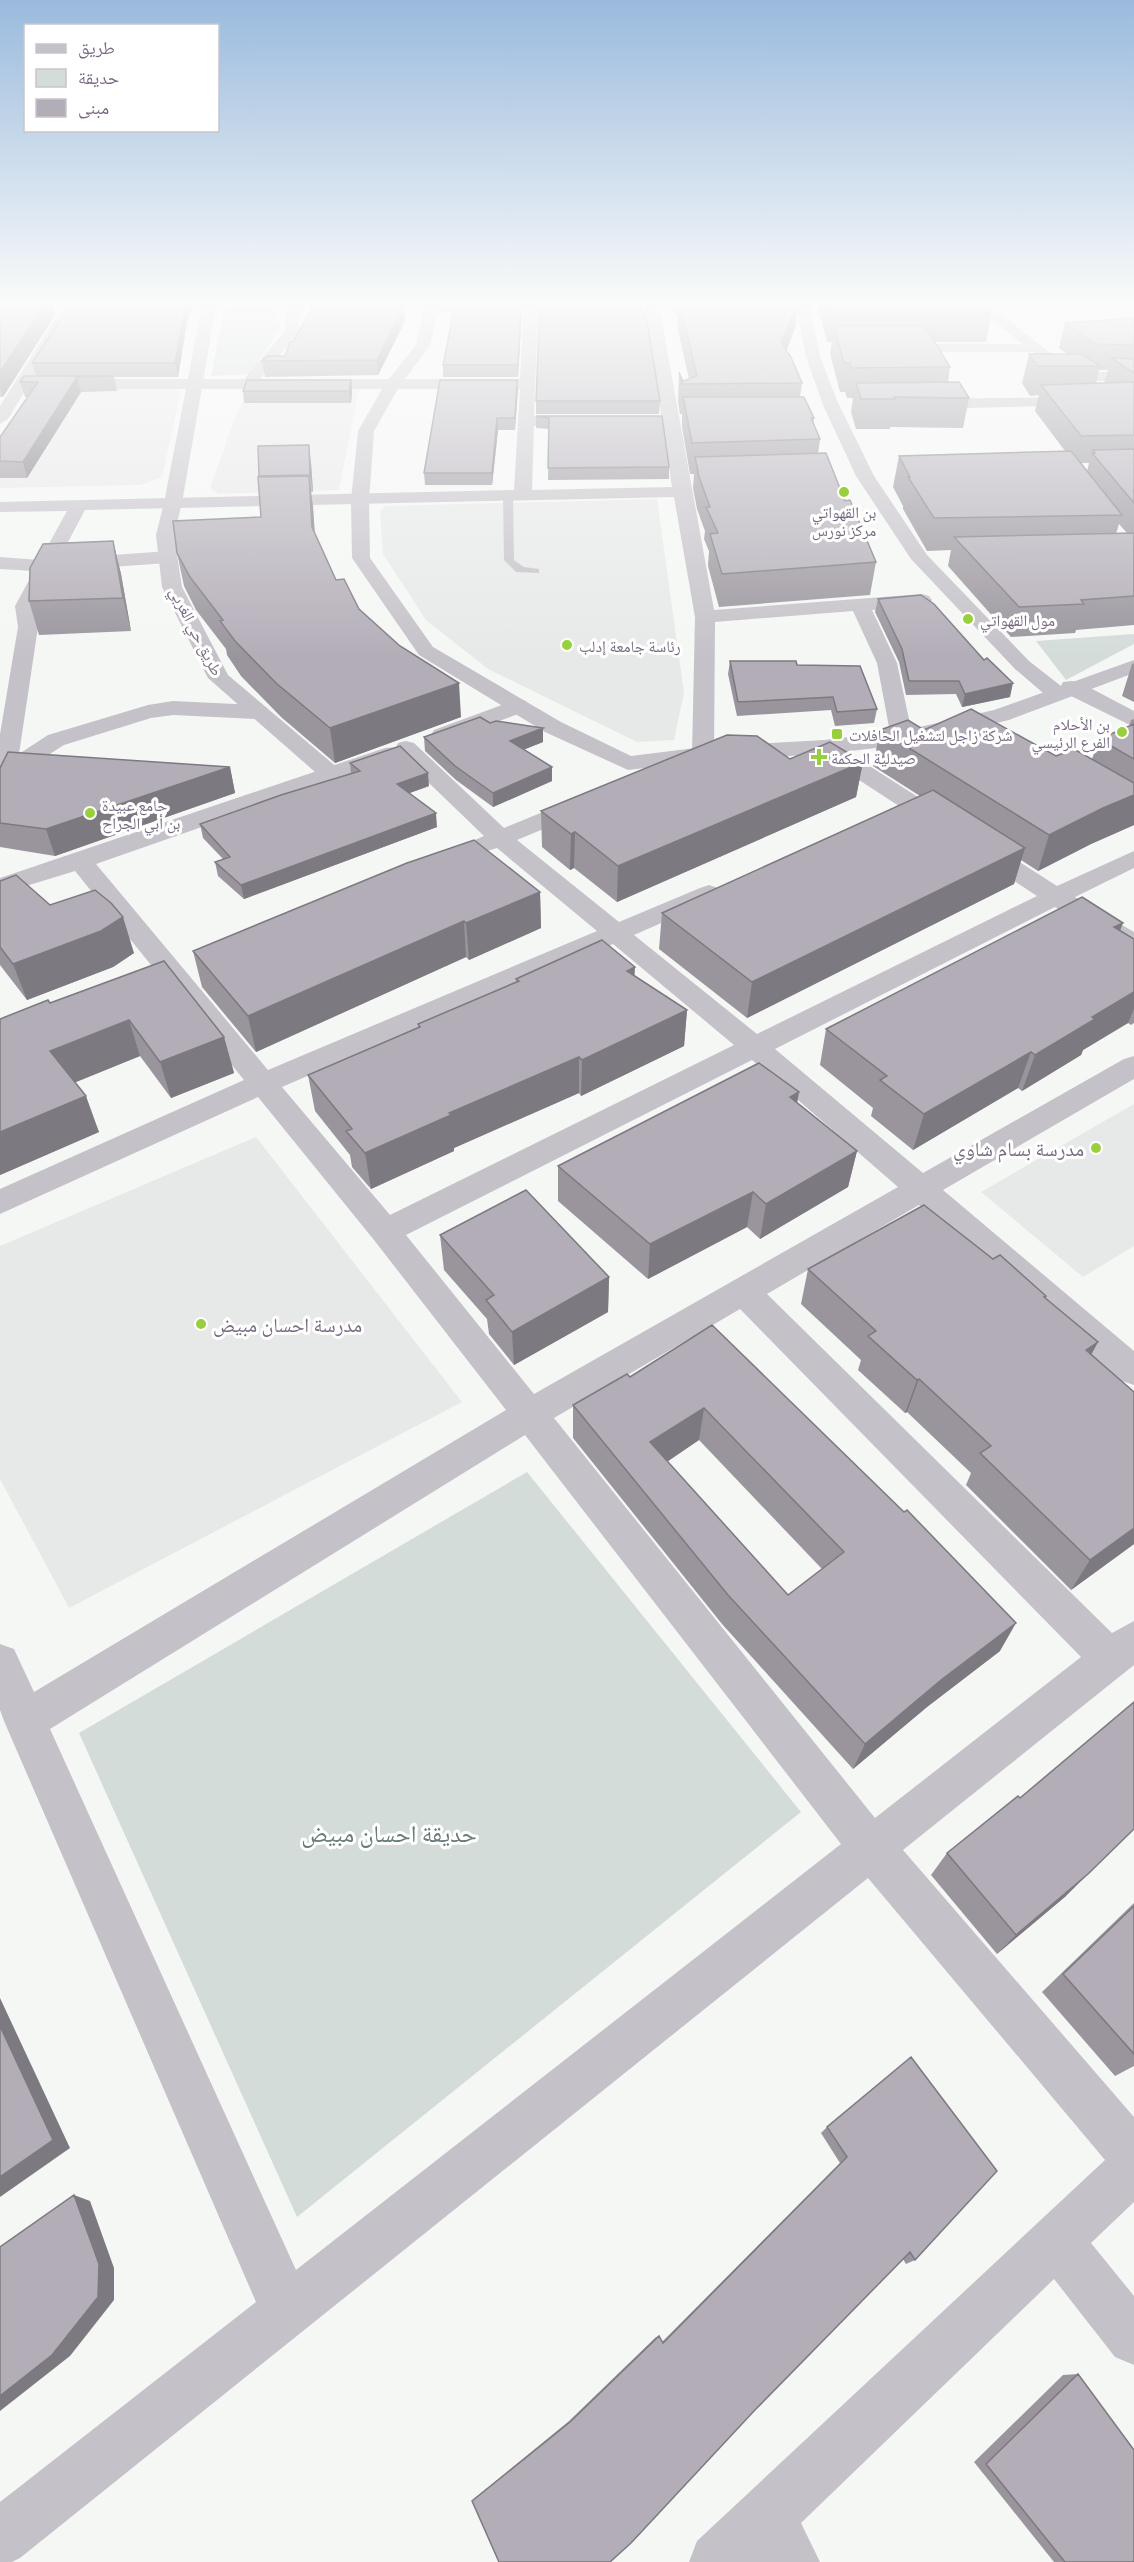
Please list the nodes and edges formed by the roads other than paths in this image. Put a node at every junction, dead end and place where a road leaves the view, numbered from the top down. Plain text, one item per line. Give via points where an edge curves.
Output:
1 (188, 420) edge
2 (373, 420) edge
3 (671, 420) edge
4 (838, 420) edge
5 (526, 421) joint
6 (592, 421) edge
7 (889, 475) dead end
8 (842, 476) dead end
9 (865, 476) junction
10 (685, 485) junction
11 (515, 496) junction
12 (360, 500) junction
13 (173, 503) junction
14 (79, 505) junction
15 (0, 507) edge
16 (168, 556) junction
17 (943, 559) edge
18 (920, 560) junction
19 (0, 562) edge
20 (45, 566) junction
21 (535, 571) dead end
22 (956, 597) junction
23 (860, 604) junction
24 (705, 616) junction
25 (1134, 666) edge
26 (1064, 690) junction
27 (518, 706) junction
28 (258, 712) junction
29 (975, 720) junction
30 (1134, 720) edge
31 (903, 738) junction
32 (1004, 738) edge
33 (824, 747) junction
34 (405, 748) junction
35 (704, 754) junction
36 (651, 760) junction
37 (331, 774) junction
38 (2, 778) edge
39 (915, 806) junction
40 (883, 819) edge
41 (501, 839) junction
42 (457, 856) edge
43 (1134, 858) edge
44 (80, 861) junction
45 (733, 883) edge
46 (0, 886) edge
47 (1056, 897) junction
48 (616, 933) junction
49 (1134, 943) edge
50 (755, 1047) junction
51 (1134, 1066) edge
52 (264, 1083) junction
53 (921, 1188) junction
54 (0, 1202) edge
55 (385, 1231) junction
56 (743, 1291) junction
57 (1134, 1371) edge
58 (528, 1415) junction
59 (1122, 1649) edge
60 (0, 1663) edge
61 (25, 1720) junction
62 (872, 1847) junction
63 (1134, 2155) edge
64 (1134, 2167) edge
65 (1056, 2241) junction
66 (287, 2311) junction
67 (1134, 2338) edge
68 (0, 2538) edge
69 (779, 2540) edge
70 (718, 2562) edge

1 - 13 street, طريق حي الغربي
2 - 12 street via 366,431
3 - 10 street
4 - 9 street
5 - 6 street
5 - 11 street
7 - 9 street
8 - 9 street
9 - 18 street
10 - 11 street
10 - 24 street
11 - 12 street
11 - 21 lane via 509,560 521,571
12 - 13 street
12 - 27 street via 361,558 426,651
13 - 14 street
13 - 16 street, طريق حي الغربي via 165,535
14 - 15 street
14 - 20 street
16 - 20 street
16 - 28 street, طريق حي الغربي via 172,587 219,678
17 - 18 street
18 - 22 street
19 - 20 street
20 - 38 street via 25,606 28,627
22 - 23 street
22 - 26 street via 1022,665
23 - 24 street
23 - 31 street via 886,663
24 - 35 street
25 - 26 street
26 - 29 street via 1001,715
26 - 30 street
27 - 34 street
27 - 36 street via 628,763
28 - 37 street, طريق حي الغربي
28 - 38 street via 173,708 148,712 56,740
29 - 31 street
29 - 32 street
31 - 33 street
33 - 35 street
33 - 39 street
34 - 37 street
34 - 41 street
35 - 36 street
36 - 41 street via 650,775
37 - 44 street
39 - 40 street
39 - 47 street
41 - 42 street
41 - 48 street
43 - 47 street
44 - 46 street
44 - 52 street
45 - 48 street
47 - 49 street
47 - 50 street
48 - 50 street
48 - 52 street
50 - 53 street
50 - 55 street
51 - 53 street
52 - 54 street
52 - 55 street
53 - 56 street
53 - 57 street
55 - 58 street
56 - 58 street
56 - 59 street
58 - 61 street
58 - 62 street
59 - 62 street
60 - 61 street
61 - 66 street
62 - 63 street
62 - 66 street
64 - 65 street
65 - 67 street
65 - 69 street
66 - 68 street
69 - 70 street

